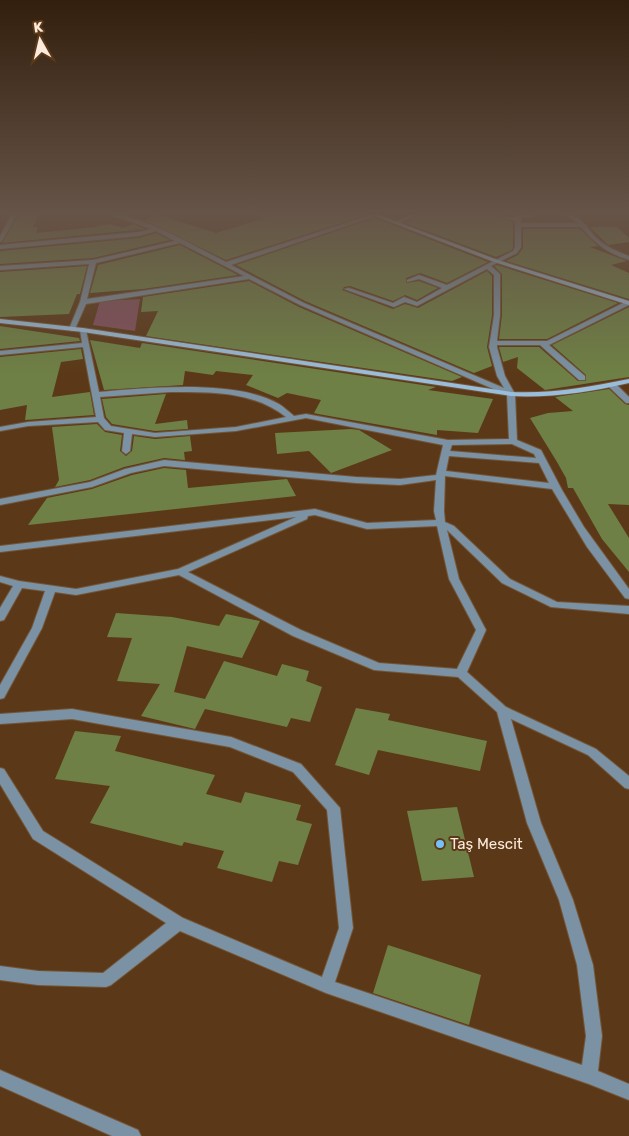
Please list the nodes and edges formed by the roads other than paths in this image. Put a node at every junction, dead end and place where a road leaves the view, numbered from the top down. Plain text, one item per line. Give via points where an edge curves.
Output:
1 (91, 268) edge
2 (235, 268) edge
3 (483, 268) edge
4 (490, 268) edge
5 (518, 268) edge
6 (252, 277) junction
7 (409, 281) dead end
8 (447, 287) junction
9 (348, 289) dead end
10 (83, 302) junction
11 (628, 303) edge
12 (0, 321) edge
13 (72, 329) junction
14 (83, 330) junction
15 (494, 342) junction
16 (542, 343) junction
17 (85, 345) junction
18 (0, 354) edge
19 (582, 378) dead end
20 (629, 381) edge
21 (612, 385) junction
22 (94, 394) junction
23 (511, 394) junction
24 (629, 401) edge
25 (292, 418) junction
26 (100, 419) junction
27 (0, 429) edge
28 (128, 430) junction
29 (513, 441) junction
30 (447, 448) junction
31 (126, 451) dead end
32 (542, 461) junction
33 (440, 475) junction
34 (553, 486) junction
35 (0, 502) edge
36 (315, 512) junction
37 (441, 524) junction
38 (0, 550) edge
39 (180, 572) junction
40 (0, 578) edge
41 (19, 584) junction
42 (51, 588) junction
43 (629, 596) edge
44 (629, 610) edge
45 (0, 617) edge
46 (461, 673) junction
47 (0, 695) edge
48 (502, 710) junction
49 (0, 719) edge
50 (0, 773) edge
51 (629, 784) edge
52 (178, 923) junction
53 (0, 973) edge
54 (326, 986) junction
55 (589, 1076) junction
56 (0, 1078) edge
57 (629, 1092) edge
58 (132, 1136) edge

1 - 10 street
2 - 6 street
3 - 8 street
4 - 15 street via 497,274
5 - 11 main road
6 - 10 street
6 - 23 street via 302,304
7 - 8 street via 419,276
8 - 9 street via 417,304 404,299 394,305
10 - 13 street
11 - 16 street via 548,343
12 - 13 main road
13 - 14 main road
14 - 17 street
14 - 23 main road
15 - 16 street
15 - 23 street via 501,376
16 - 19 street
17 - 18 street
17 - 22 street
20 - 21 main road
21 - 23 main road
21 - 24 street
22 - 25 street via 177,389 224,392 265,400 284,408
22 - 26 street
23 - 29 street
25 - 28 street via 193,433 155,435
25 - 30 street via 306,416
26 - 27 street
26 - 28 street via 108,428
28 - 31 street
29 - 30 street
29 - 32 street via 538,452
30 - 32 street
30 - 33 street
32 - 34 street
33 - 34 street
33 - 35 street via 400,482 164,463 92,484
33 - 37 street
34 - 43 street
36 - 37 street via 367,526
36 - 38 street
36 - 39 street
37 - 44 street via 451,528 506,581 555,605
37 - 46 street via 454,579 481,630
39 - 42 street via 76,592
39 - 46 street via 297,633 378,667
40 - 41 street
41 - 42 street
41 - 45 street
42 - 47 street via 37,628
46 - 48 street
48 - 51 street via 592,752
48 - 55 street via 534,823 566,900 585,965 594,1036
49 - 54 street via 72,714 231,742 297,768 333,808 346,928
50 - 52 street via 38,835
52 - 53 street via 106,980
52 - 54 street
54 - 55 street
55 - 57 street
56 - 58 street

